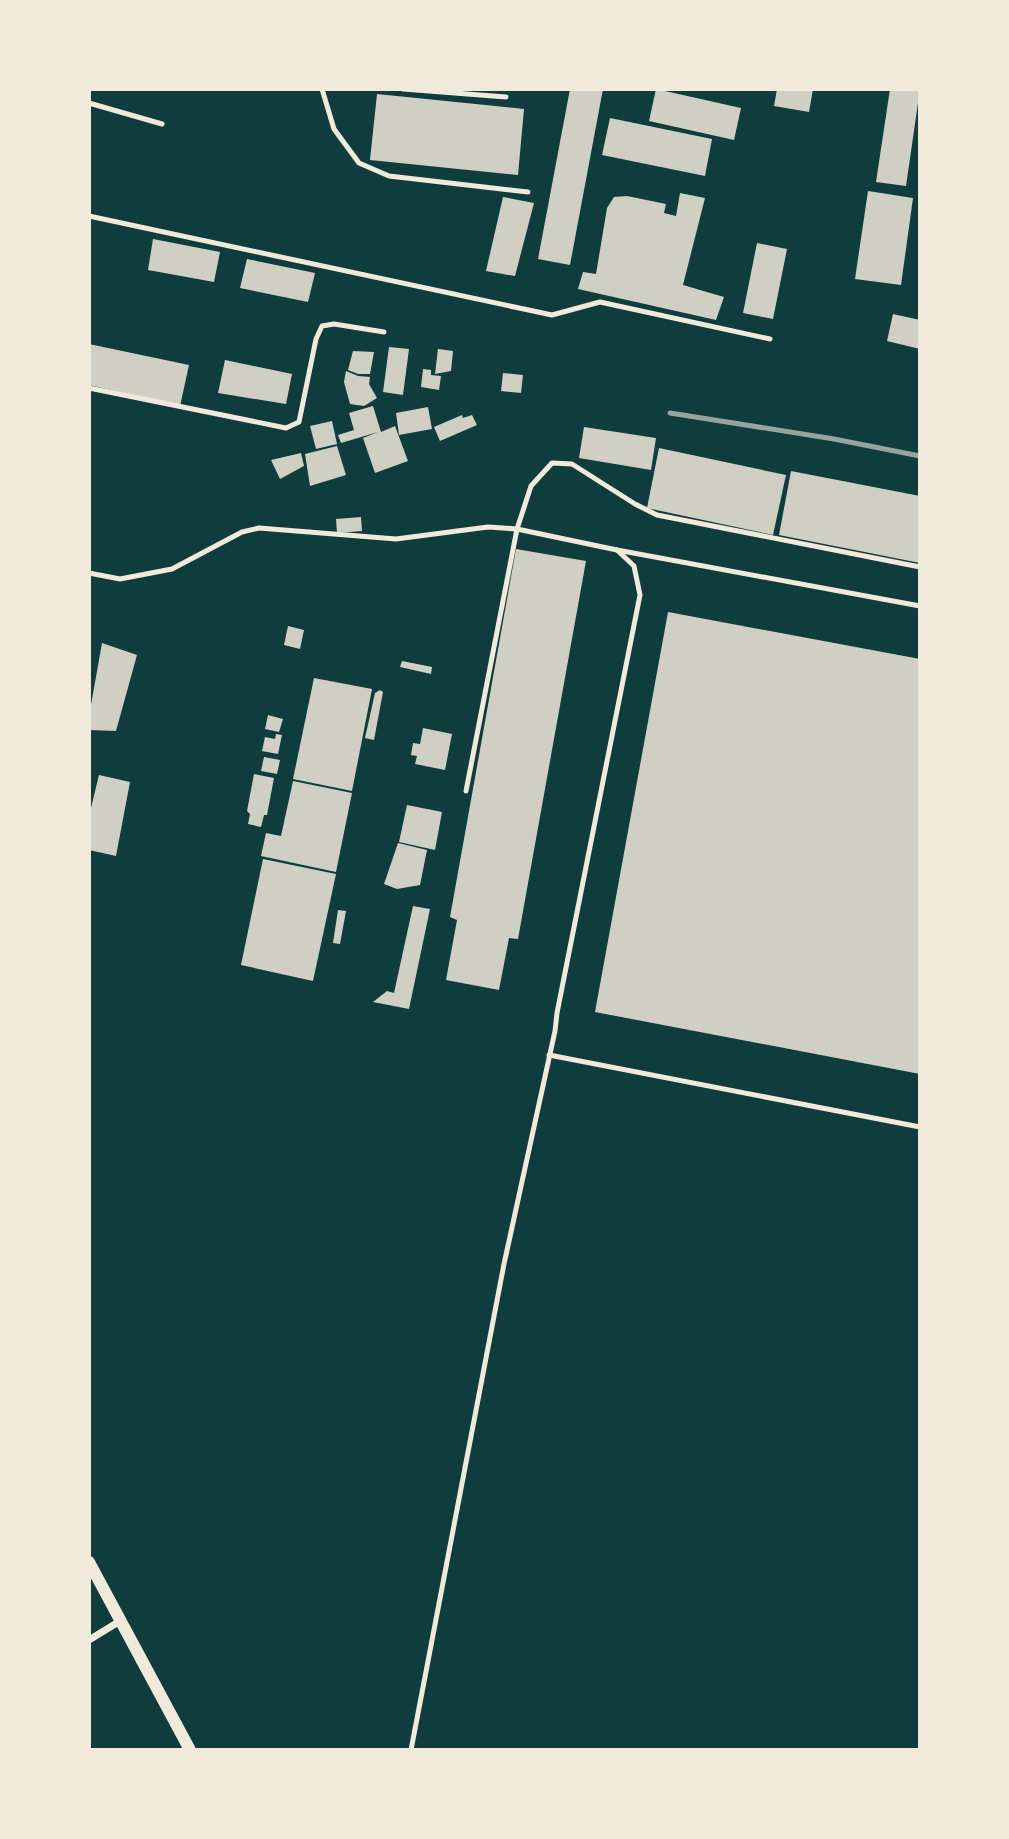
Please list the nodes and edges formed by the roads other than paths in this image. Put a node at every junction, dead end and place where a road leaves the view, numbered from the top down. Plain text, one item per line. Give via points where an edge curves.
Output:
1 (322, 89) edge
2 (404, 89) edge
3 (506, 97) dead end
4 (89, 103) edge
5 (162, 124) dead end
6 (528, 192) dead end
7 (89, 216) edge
8 (384, 332) dead end
9 (770, 339) dead end
10 (89, 388) edge
11 (517, 529) junction
12 (617, 550) junction
13 (920, 567) edge
14 (89, 573) edge
15 (920, 606) edge
16 (466, 791) dead end
17 (549, 1055) junction
18 (920, 1127) edge
19 (89, 1562) edge
20 (120, 1621) junction
21 (89, 1640) edge
22 (190, 1750) edge
23 (411, 1750) edge

1 - 6 lane via 334,129 359,163 388,176
2 - 3 lane
4 - 5 lane
7 - 9 lane via 552,315 600,302
8 - 10 lane via 322,326 299,422 286,428
11 - 12 lane
11 - 13 lane via 531,486 552,463 564,462 657,515
11 - 14 lane via 488,527 396,539 259,528 242,532 172,569 120,579
11 - 16 lane
12 - 15 lane
12 - 17 lane via 634,566 640,595
17 - 18 lane
17 - 23 lane via 501,1277
19 - 20 street
20 - 21 street
20 - 22 street

